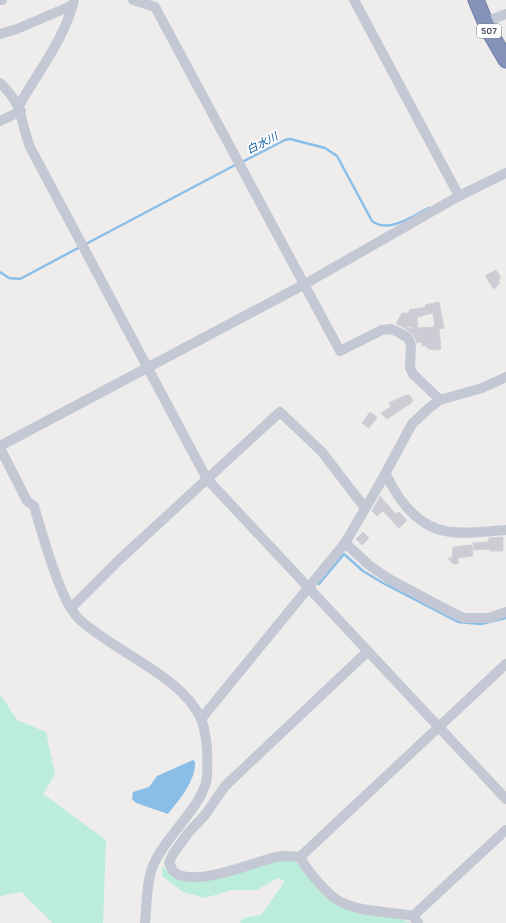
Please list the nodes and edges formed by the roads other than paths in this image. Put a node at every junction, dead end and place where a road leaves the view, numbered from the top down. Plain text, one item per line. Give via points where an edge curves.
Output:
1 (133, 0) edge
2 (354, 0) edge
3 (476, 0) edge
4 (74, 2) edge
5 (157, 3) edge
6 (506, 14) edge
7 (485, 22) junction
8 (0, 34) edge
9 (506, 60) edge
10 (0, 83) edge
11 (20, 108) junction
12 (0, 121) edge
13 (506, 173) edge
14 (459, 196) junction
15 (305, 284) junction
16 (147, 368) junction
17 (506, 378) edge
18 (440, 400) junction
19 (0, 447) edge
20 (386, 474) junction
21 (207, 479) junction
22 (365, 508) junction
23 (506, 530) edge
24 (344, 543) junction
25 (308, 588) junction
26 (71, 608) junction
27 (506, 612) edge
28 (367, 652) junction
29 (506, 664) edge
30 (201, 719) junction
31 (438, 727) junction
32 (506, 799) edge
33 (506, 830) edge
34 (300, 857) junction
35 (415, 920) edge
36 (145, 923) edge

1 - 5 street
2 - 14 street
3 - 7 highway, 507
4 - 8 street via 17,29
4 - 11 street via 60,37
5 - 15 street
6 - 7 street
7 - 9 highway, 507
10 - 11 street
11 - 12 street
11 - 16 street via 30,147
13 - 14 street
14 - 15 street
15 - 16 street
15 - 18 street via 340,351 382,330 400,332 408,338 411,345 410,368 413,374
16 - 19 street
16 - 21 street
17 - 18 street
18 - 20 street via 412,424
19 - 26 street via 27,501 34,506 66,601
20 - 22 street
20 - 23 street via 402,502 412,513 433,528 453,532
21 - 22 street via 280,412 322,452
21 - 25 street
21 - 26 street
22 - 24 street
24 - 25 street
24 - 27 street via 389,579 464,618 489,618
25 - 28 street
25 - 30 street
26 - 30 street via 78,618 113,645 171,683 184,695
28 - 31 street
28 - 34 street via 225,786 205,815 188,833 169,863 174,871 183,876 205,876 221,874 287,855
29 - 31 street
30 - 36 street via 207,742 207,778 200,797 153,866 149,879
31 - 32 street
31 - 34 street
33 - 35 street
34 - 35 street via 305,867 341,902 364,910 392,912

